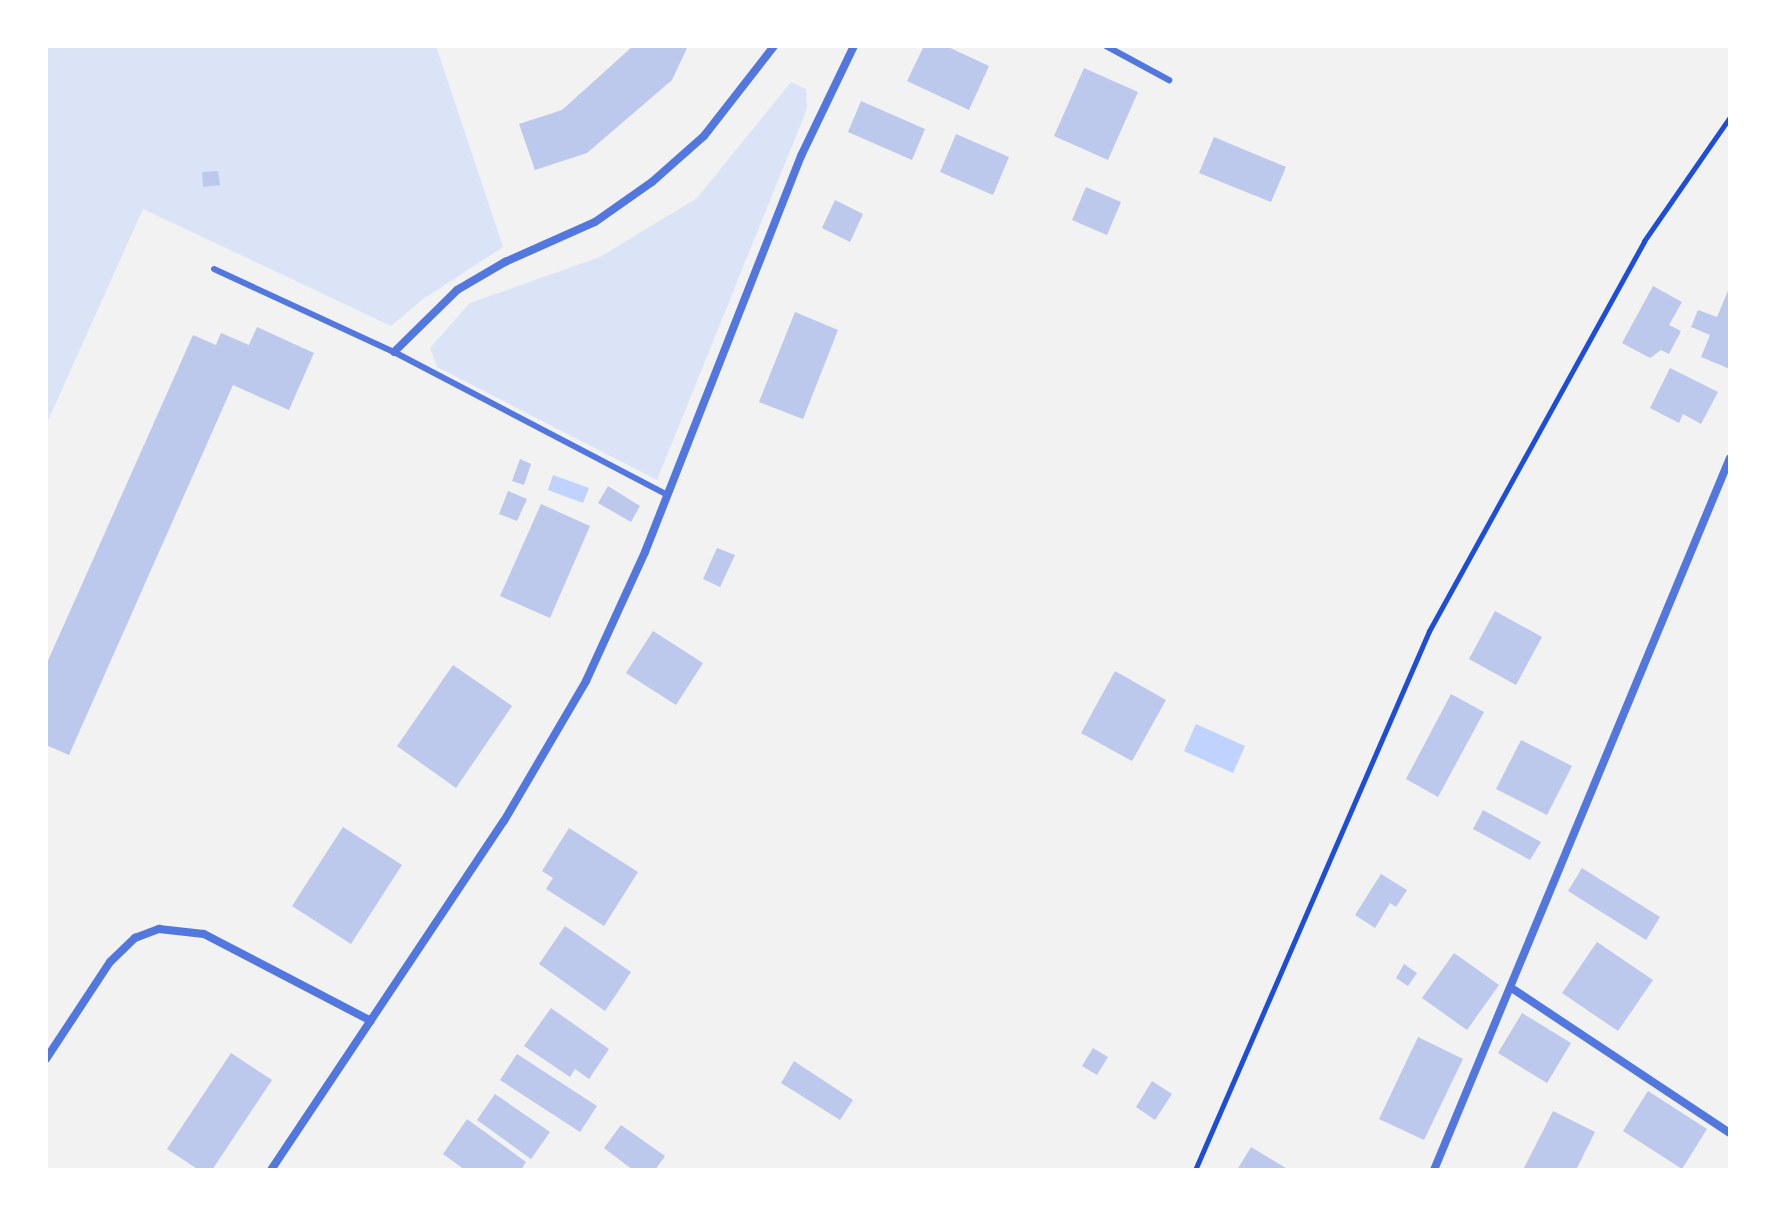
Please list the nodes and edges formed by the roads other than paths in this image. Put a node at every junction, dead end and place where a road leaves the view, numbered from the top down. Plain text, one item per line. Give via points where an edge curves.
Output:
1 (774, 46) edge
2 (854, 46) edge
3 (1106, 46) edge
4 (1169, 80) dead end
5 (214, 269) dead end
6 (394, 352) junction
7 (1730, 458) edge
8 (668, 495) junction
9 (1513, 989) junction
10 (371, 1021) junction
11 (46, 1059) edge
12 (1730, 1133) edge
13 (271, 1170) edge
14 (1434, 1170) edge

1 - 6 street via 704,136 652,182 595,222 479,275 432,310
2 - 8 street via 793,177
3 - 4 lane
5 - 6 lane
6 - 8 lane
7 - 9 street
8 - 10 street via 625,602 567,719
9 - 12 street
9 - 14 street
10 - 11 street via 213,938 189,929 159,929 135,938 110,962
10 - 13 street

